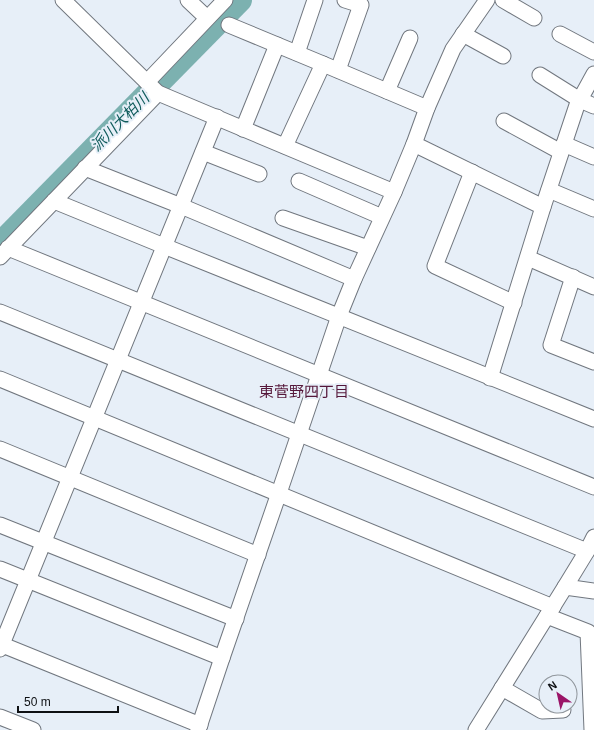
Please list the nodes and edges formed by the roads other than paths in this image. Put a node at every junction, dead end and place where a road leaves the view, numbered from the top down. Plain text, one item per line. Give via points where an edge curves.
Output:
1 (63, 0) edge
2 (188, 0) edge
3 (225, 0) edge
4 (315, 0) edge
5 (346, 0) edge
6 (487, 0) edge
7 (503, 0) edge
8 (207, 18) junction
9 (534, 18) dead end
10 (228, 25) dead end
11 (463, 34) junction
12 (560, 34) dead end
13 (410, 38) dead end
14 (278, 45) junction
15 (594, 52) edge
16 (297, 53) junction
17 (503, 56) dead end
18 (323, 64) junction
19 (338, 70) junction
20 (594, 74) edge
21 (540, 75) dead end
22 (147, 82) junction
23 (387, 91) junction
24 (158, 93) junction
25 (580, 100) junction
26 (594, 106) edge
27 (427, 108) junction
28 (217, 117) junction
29 (504, 121) dead end
30 (243, 128) junction
31 (414, 144) junction
32 (285, 146) junction
33 (563, 148) junction
34 (203, 152) junction
35 (594, 157) edge
36 (85, 168) junction
37 (472, 172) junction
38 (259, 174) dead end
39 (299, 180) dead end
40 (548, 190) junction
41 (394, 192) junction
42 (54, 201) junction
43 (180, 206) junction
44 (543, 207) junction
45 (594, 209) edge
46 (382, 217) junction
47 (283, 218) dead end
48 (164, 246) junction
49 (368, 248) junction
50 (4, 253) edge
51 (528, 258) junction
52 (573, 277) junction
53 (354, 279) junction
54 (594, 287) edge
55 (141, 302) junction
56 (514, 303) junction
57 (0, 312) edge
58 (339, 316) junction
59 (118, 360) junction
60 (594, 362) edge
61 (319, 374) junction
62 (490, 378) junction
63 (0, 379) edge
64 (94, 418) junction
65 (594, 419) edge
66 (299, 433) junction
67 (0, 449) edge
68 (70, 477) junction
69 (594, 487) edge
70 (279, 494) junction
71 (0, 524) edge
72 (44, 542) junction
73 (592, 543) edge
74 (258, 555) junction
75 (0, 569) edge
76 (28, 581) junction
77 (565, 587) junction
78 (594, 591) edge
79 (550, 611) junction
80 (236, 618) junction
81 (1, 646) edge
82 (222, 658) junction
83 (502, 688) junction
84 (538, 709) edge
85 (0, 717) edge
86 (199, 728) edge
87 (33, 730) edge
88 (476, 730) edge
89 (592, 730) edge

1 - 22 street
2 - 8 street
3 - 8 street
4 - 16 street
5 - 19 street via 360,6
6 - 11 street
7 - 9 street
8 - 22 street
10 - 14 street
11 - 17 street
11 - 27 street via 453,49
12 - 15 street
13 - 23 street
14 - 16 street
14 - 30 street
16 - 18 street
18 - 19 street
18 - 32 street
19 - 23 street
20 - 25 street
21 - 25 street
22 - 24 street
23 - 27 street
24 - 28 street
24 - 36 street
25 - 26 street
25 - 33 street
27 - 31 street
28 - 30 street
28 - 34 street
29 - 33 street
30 - 32 street
31 - 37 street
31 - 41 street
32 - 41 street
33 - 35 street
33 - 40 street
34 - 38 street
34 - 43 street
36 - 42 street
36 - 43 street
37 - 44 street
37 - 56 street via 435,266
39 - 46 street
40 - 44 street
40 - 45 street
41 - 46 street
42 - 48 street
42 - 50 street
43 - 48 street
43 - 53 street
44 - 51 street
46 - 49 street
47 - 49 street
48 - 55 street
48 - 58 street
49 - 53 street
50 - 55 street
51 - 52 street
51 - 56 street
52 - 54 street
52 - 60 street via 551,345
53 - 58 street
55 - 59 street
55 - 61 street
56 - 62 street
57 - 59 street
58 - 61 street
58 - 62 street
59 - 64 street
59 - 66 street
61 - 66 street
61 - 69 street
62 - 65 street
63 - 64 street
64 - 68 street
64 - 70 street
66 - 70 street
66 - 73 street
67 - 68 street
68 - 72 street
68 - 74 street
70 - 74 street
70 - 79 street
71 - 72 street
72 - 76 street
72 - 80 street
73 - 77 street
74 - 80 street
75 - 76 street
76 - 81 street
76 - 82 street
77 - 78 street
77 - 79 street
79 - 83 street
79 - 89 street via 588,632
80 - 82 street
81 - 86 street
82 - 86 street
83 - 84 street
83 - 88 street
85 - 87 street

